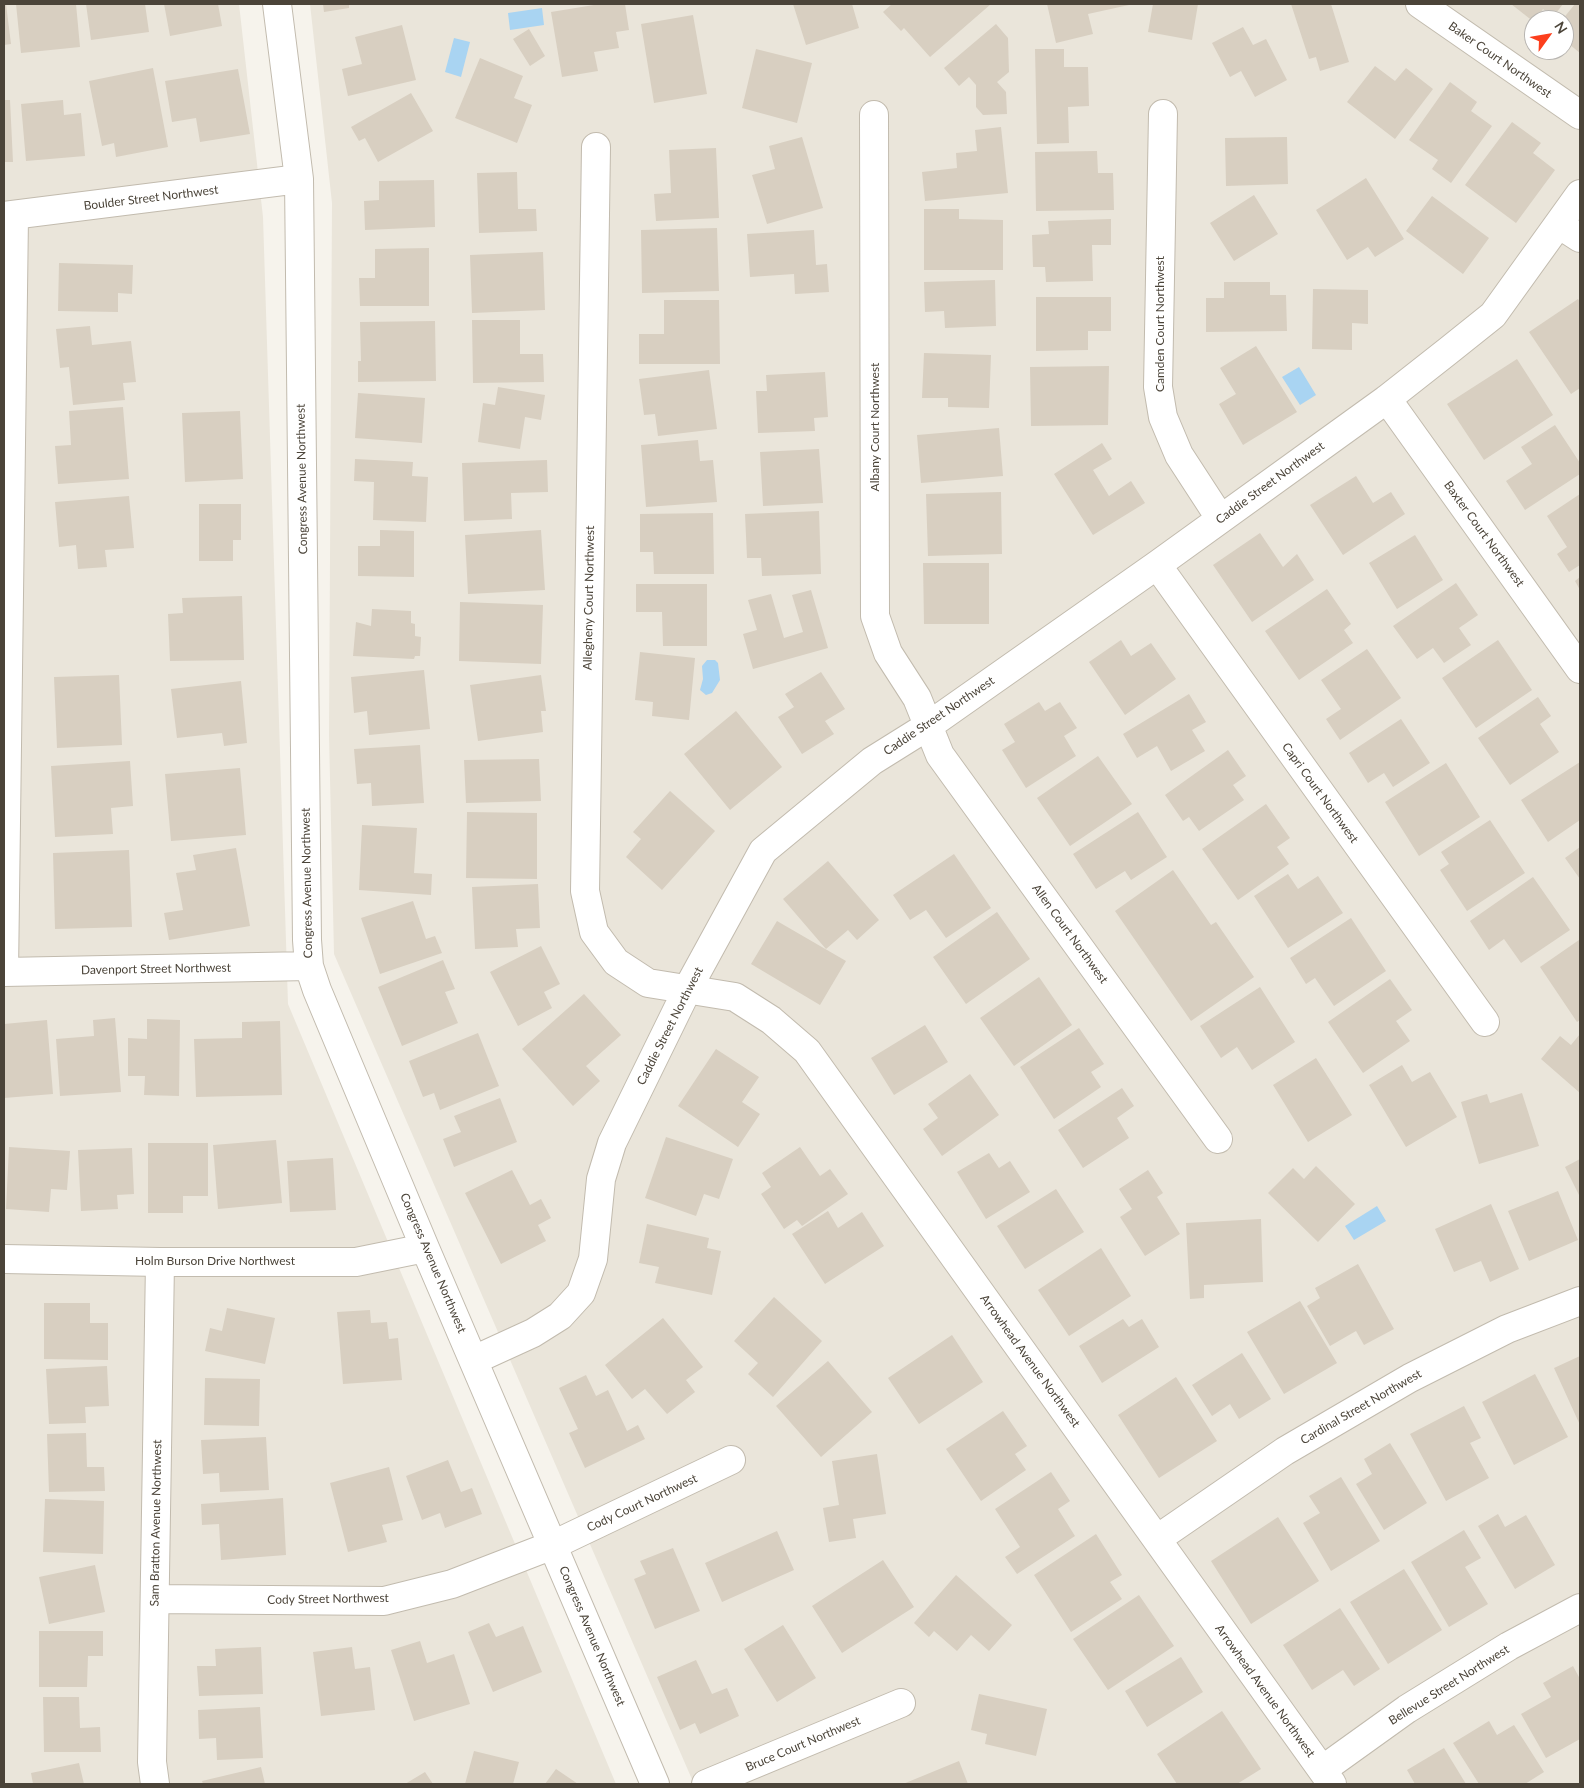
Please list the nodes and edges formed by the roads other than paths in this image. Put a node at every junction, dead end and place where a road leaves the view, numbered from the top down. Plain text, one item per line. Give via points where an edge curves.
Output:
1 (277, 4) edge
2 (1420, 4) edge
3 (1164, 114) dead end
4 (874, 115) dead end
5 (1580, 116) edge
6 (596, 147) dead end
7 (299, 179) junction
8 (1580, 194) edge
9 (9, 216) edge
10 (1570, 232) edge
11 (1387, 399) junction
12 (1220, 518) junction
13 (1157, 565) junction
14 (1580, 669) edge
15 (928, 726) junction
16 (309, 966) junction
17 (4, 972) edge
18 (688, 988) junction
19 (1485, 1022) dead end
20 (1218, 1139) dead end
21 (425, 1248) junction
22 (4, 1259) edge
23 (160, 1262) junction
24 (1580, 1301) edge
25 (474, 1360) junction
26 (731, 1460) dead end
27 (1157, 1539) junction
28 (553, 1545) junction
29 (155, 1599) junction
30 (1580, 1608) edge
31 (901, 1703) dead end
32 (1327, 1777) edge
33 (155, 1784) edge
34 (655, 1784) edge
35 (706, 1784) edge

1 - 7 street, Congress Avenue Northwest
2 - 5 street, Baker Court Northwest
3 - 12 street, Camden Court Northwest via 1158,387 1163,417 1179,455
4 - 15 street, Albany Court Northwest via 875,616 888,653 917,698
6 - 18 street, Allegheny Court Northwest via 585,891 594,932 616,962 648,983
7 - 9 street, Boulder Street Northwest
7 - 16 street, Congress Avenue Northwest via 306,940
8 - 10 street, Caddie Street Northwest
9 - 17 street
10 - 11 street, Caddie Street Northwest via 1493,314
11 - 12 street, Caddie Street Northwest
11 - 14 street, Baxter Court Northwest
12 - 13 street, Caddie Street Northwest
13 - 15 street, Caddie Street Northwest
13 - 19 street, Capri Court Northwest
15 - 18 street, Caddie Street Northwest via 872,761 763,851
15 - 20 street, Allen Court Northwest via 940,755
16 - 17 street, Davenport Street Northwest
16 - 21 street, Congress Avenue Northwest
18 - 25 street, Caddie Street Northwest via 612,1142 601,1179 593,1259 581,1293 560,1316 540,1329
18 - 27 street, Arrowhead Avenue Northwest via 735,997 771,1020 807,1051
21 - 23 street, Holm Burson Drive Northwest via 356,1262
21 - 25 street, Congress Avenue Northwest
22 - 23 street, Holm Burson Drive Northwest
23 - 29 street, Sam Bratton Avenue Northwest
24 - 27 street, Cardinal Street Northwest via 1507,1329 1410,1378 1285,1451
25 - 28 street, Congress Avenue Northwest
26 - 28 street, Cody Court Northwest
27 - 32 street, Arrowhead Avenue Northwest
28 - 29 street, Cody Street Northwest via 452,1584 384,1601
28 - 34 street, Congress Avenue Northwest
29 - 33 street, Sam Bratton Avenue Northwest via 152,1762
30 - 32 street, Bellevue Street Northwest via 1509,1646 1407,1710
31 - 35 street, Bruce Court Northwest

